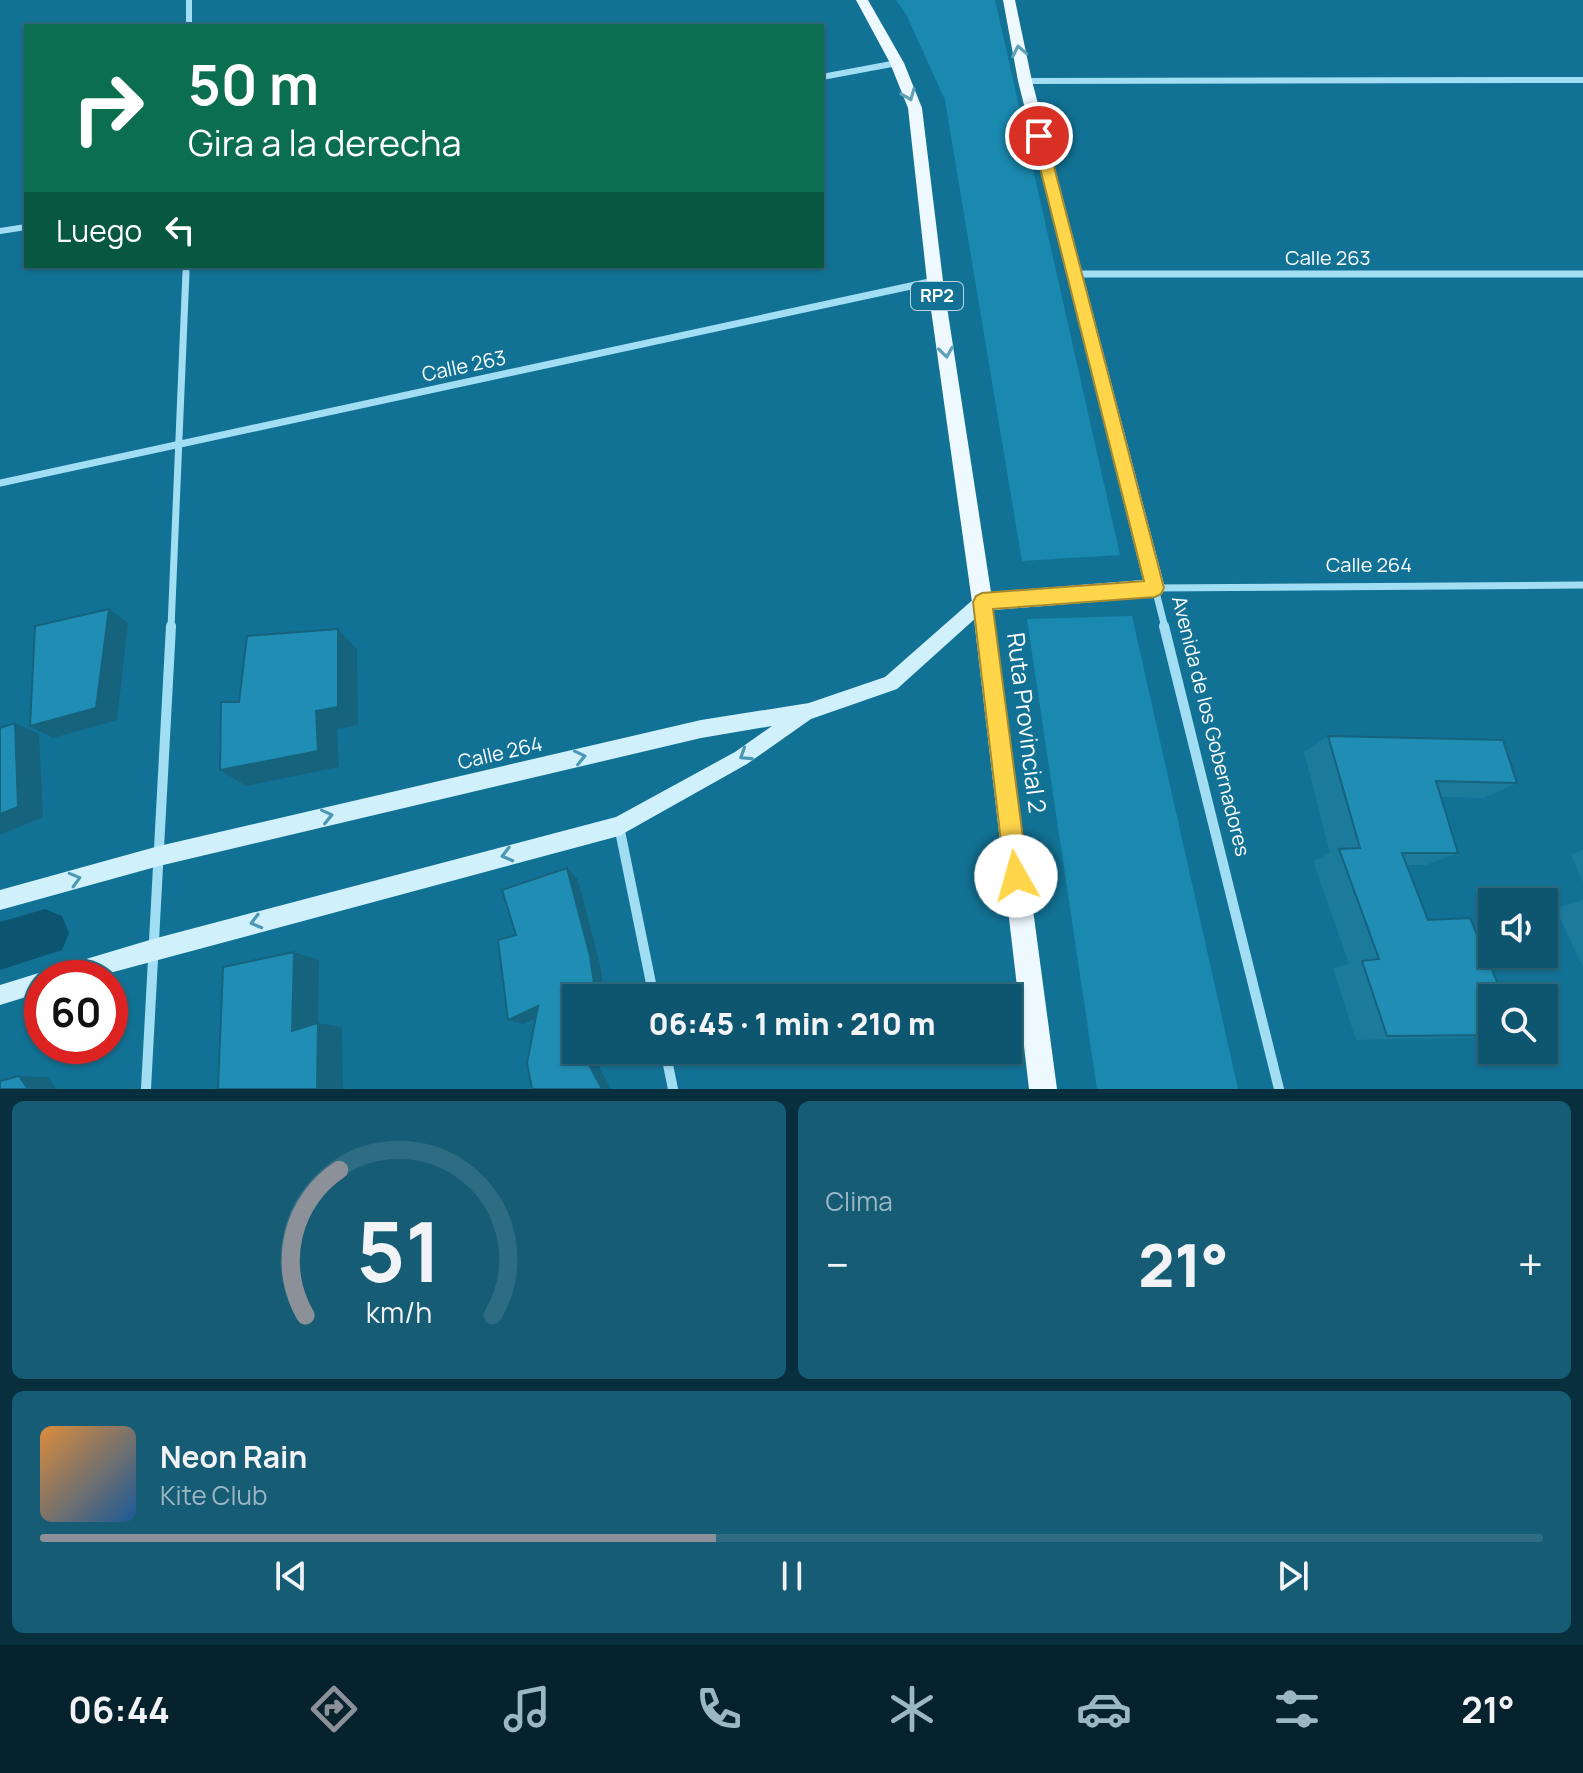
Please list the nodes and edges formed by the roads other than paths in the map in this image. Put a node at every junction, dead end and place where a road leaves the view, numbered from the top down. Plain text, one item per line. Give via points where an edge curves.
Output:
1 (189, 0) edge
2 (862, 0) edge
3 (1009, 0) edge
4 (189, 24) edge
5 (897, 63) junction
6 (824, 77) edge
7 (1583, 80) edge
8 (1025, 81) junction
9 (24, 227) edge
10 (0, 231) edge
11 (186, 268) edge
12 (1074, 274) junction
13 (1583, 274) edge
14 (935, 281) junction
15 (181, 444) junction
16 (0, 483) edge
17 (1583, 585) edge
18 (1155, 588) junction
19 (982, 602) junction
20 (809, 711) junction
21 (619, 826) junction
22 (159, 856) junction
23 (0, 900) edge
24 (153, 949) junction
25 (116, 960) edge
26 (651, 984) edge
27 (24, 988) edge
28 (0, 995) edge
29 (668, 1064) edge
30 (146, 1089) edge
31 (673, 1089) edge
32 (1043, 1089) edge
33 (1279, 1089) edge

1 - 4 street
2 - 5 main road, RP2
8 -> 3 main road, Avenida de los Gobernadores
5 - 6 street
5 -> 14 main road, RP2 via 915,108
7 - 8 street
8 - 12 main road, Avenida de los Gobernadores
9 - 10 street
11 - 15 street
12 - 13 street, Calle 263
12 - 18 main road, Avenida de los Gobernadores
14 - 15 street, Calle 263
14 -> 19 main road, RP2
15 - 16 street, Calle 263
15 - 22 street
17 - 18 street, Calle 264
18 - 19 main road
18 - 33 street, Avenida de los Gobernadores
19 - 20 main road, Calle 264 via 891,683
19 - 32 main road, Ruta Provincial 2 / RP2
20 -> 21 main road via 741,758
22 -> 20 main road, Calle 264 via 701,729
21 -> 24 main road
21 - 26 street
23 -> 22 main road, Calle 264
22 - 24 street
24 - 25 main road
24 - 30 street
27 - 28 main road
29 - 31 street

